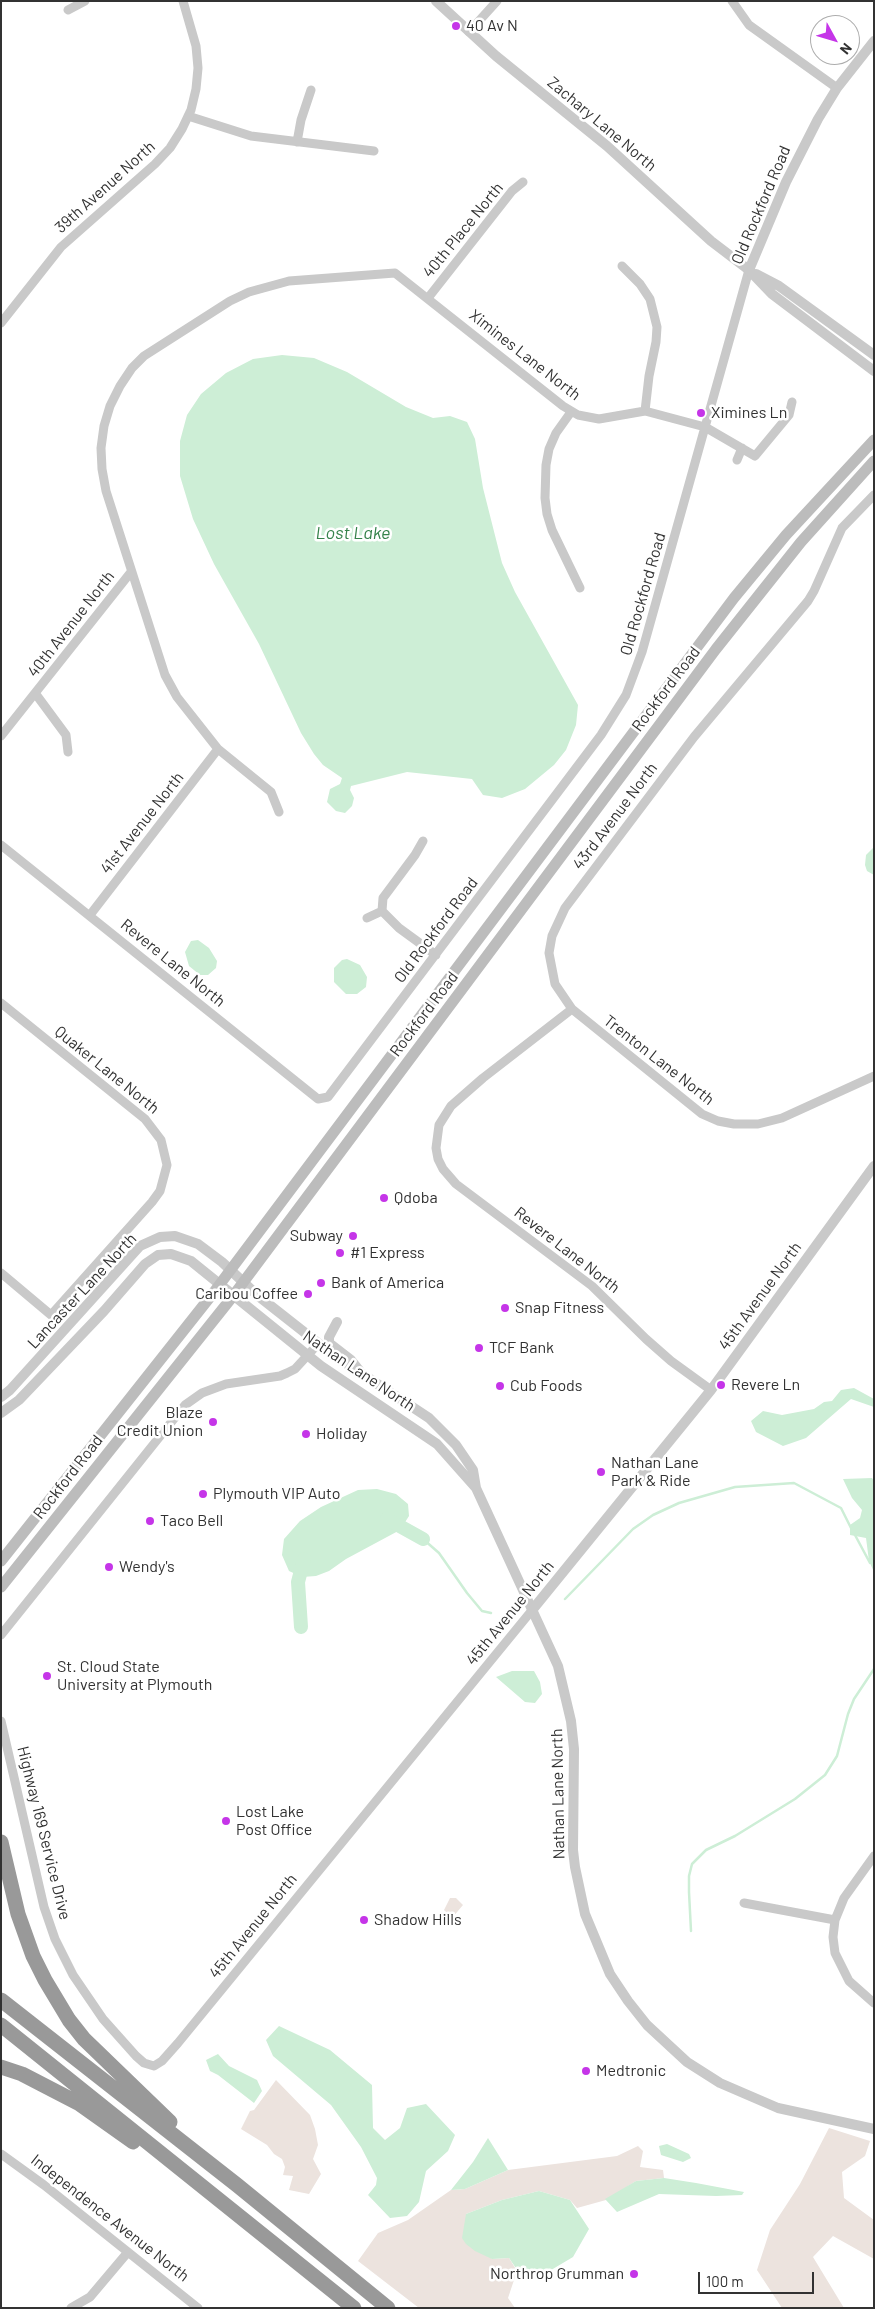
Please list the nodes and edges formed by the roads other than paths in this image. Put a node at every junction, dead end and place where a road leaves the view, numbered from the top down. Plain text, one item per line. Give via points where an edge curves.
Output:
1 (86, 1) edge
2 (183, 1) edge
3 (436, 1) edge
4 (497, 1) edge
5 (732, 1) edge
6 (68, 10) dead end
7 (469, 32) junction
8 (872, 45) edge
9 (837, 88) junction
10 (311, 90) dead end
11 (188, 116) junction
12 (297, 142) junction
13 (374, 151) dead end
14 (522, 182) dead end
15 (622, 266) dead end
16 (749, 270) junction
17 (395, 273) joint
18 (428, 298) junction
19 (4, 312) edge
20 (821, 316) junction
21 (1, 323) edge
22 (813, 326) junction
23 (874, 355) edge
24 (874, 371) edge
25 (792, 402) dead end
26 (644, 411) junction
27 (571, 412) junction
28 (704, 427) junction
29 (874, 440) edge
30 (742, 448) junction
31 (737, 460) dead end
32 (871, 465) edge
33 (874, 494) edge
34 (131, 572) junction
35 (580, 588) dead end
36 (35, 693) junction
37 (1, 736) edge
38 (218, 749) junction
39 (68, 752) dead end
40 (279, 812) dead end
41 (423, 841) dead end
42 (1, 845) edge
43 (382, 911) junction
44 (90, 915) junction
45 (367, 918) dead end
46 (436, 955) junction
47 (1, 1003) edge
48 (572, 1010) junction
49 (874, 1076) edge
50 (328, 1097) joint
51 (874, 1166) edge
52 (231, 1270) junction
53 (1, 1273) edge
54 (243, 1283) junction
55 (220, 1284) junction
56 (233, 1296) junction
57 (307, 1334) junction
58 (318, 1344) junction
59 (308, 1356) junction
60 (365, 1378) junction
61 (711, 1390) junction
62 (1, 1396) edge
63 (1, 1413) edge
64 (476, 1488) junction
65 (1, 1561) edge
66 (1, 1587) edge
67 (533, 1609) junction
68 (1, 1635) edge
69 (1, 1721) edge
70 (1, 1842) edge
71 (874, 1856) edge
72 (744, 1904) dead end
73 (835, 1920) junction
74 (1, 2000) edge
75 (874, 2003) edge
76 (1, 2025) edge
77 (154, 2066) joint
78 (1, 2068) edge
79 (874, 2129) edge
80 (1, 2154) edge
81 (237, 2185) junction
82 (202, 2186) junction
83 (128, 2252) junction
84 (71, 2308) edge
85 (198, 2308) edge
86 (354, 2308) edge
87 (388, 2308) edge

1 - 6 street
2 - 11 street, 39th Avenue North via 196,46 198,68
3 - 7 street, Zachary Lane North
4 - 7 street
5 - 9 street via 750,25
7 - 16 street, Zachary Lane North via 607,146 711,241
8 - 9 street, Old Rockford Road
9 - 16 street, Old Rockford Road via 786,182
10 - 12 street
11 - 12 street via 251,136
11 - 19 street, 39th Avenue North via 170,148 155,164 61,247
12 - 13 street
14 - 18 street, 40th Place North
15 - 26 street via 650,299 657,328
16 - 20 street, Zachary Lane North via 779,286
16 - 22 street, Zachary Lane North via 772,294
16 - 28 street, Old Rockford Road
17 - 18 street, Ximines Lane North
17 - 34 street, 40th Avenue North via 289,281 249,292 164,342 132,368 110,406 101,448 106,491
18 - 27 street, Ximines Lane North
19 - 21 street, 39th Avenue North
20 - 22 street
20 - 23 street, Zachary Lane North
22 - 24 street, Zachary Lane North
25 - 30 street, Ximines Lane North via 789,415 755,456
26 - 27 street, Ximines Lane North via 599,419
26 - 28 street, Ximines Lane North
27 - 35 street via 549,449 545,498 552,530
28 - 30 street, Ximines Lane North
28 - 46 street, Old Rockford Road via 642,652 626,695 601,735
29 - 52 main road, Rockford Road via 808,510 734,598
30 - 31 street
32 - 54 main road, Rockford Road via 801,542 716,649
33 - 48 street, 43rd Avenue North via 842,528 808,601 694,737 564,908 552,936 549,953 555,984
34 - 36 street, 40th Avenue North
34 - 38 street via 165,675 177,697
36 - 37 street, 40th Avenue North
36 - 39 street via 66,735
38 - 40 street via 271,792
38 - 44 street, 41st Avenue North
41 - 43 street via 383,898
42 - 44 street, Revere Lane North
43 - 45 street
43 - 46 street
44 - 50 street, Revere Lane North via 318,1099
46 - 50 street, Old Rockford Road
47 - 53 street, Quaker Lane North via 146,1120 161,1140 167,1165 160,1191 152,1202 51,1315
48 - 49 street, Trenton Lane North via 702,1114 718,1121 758,1124 782,1118
48 - 61 street, Revere Lane North via 451,1106 439,1125 436,1148 443,1169 456,1184 592,1286 652,1344
51 - 61 street, 45th Avenue North
52 - 54 street, Lancaster Lane North
52 - 55 main road, Rockford Road
52 - 62 street, Lancaster Lane North via 198,1244 176,1236 149,1241 131,1256 10,1390
54 - 56 main road, Rockford Road
54 - 57 street, Nathan Lane North
55 - 56 street, Nathan Lane North
55 - 63 street, Lancaster Lane North via 183,1257 158,1255 145,1264 19,1400
55 - 65 main road, Rockford Road
56 - 59 street, Nathan Lane North
56 - 66 main road, Rockford Road
57 - 58 street, Nathan Lane North
57 - 60 street via 324,1333 337,1322 329,1343 352,1360
58 - 59 street
58 - 60 street, Nathan Lane North
59 - 64 street, Nathan Lane North via 437,1444
59 - 68 street via 295,1369 280,1376 226,1384 202,1393 184,1405
60 - 64 street, Nathan Lane North via 412,1405 444,1431 473,1470
61 - 67 street, 45th Avenue North
64 - 67 street, Nathan Lane North
67 - 77 street, 45th Avenue North via 178,2042
67 - 79 street, Nathan Lane North via 558,1666 571,1721 574,1749 573,1850 584,1914 610,1974 646,2025 687,2062 720,2083 778,2108
69 - 77 street, Highway 169 Service Drive via 42,1899 55,1939 103,2019 136,2056
70 - 81 highway via 18,1914 33,1956 69,2020 113,2068
71 - 73 street via 844,1898
72 - 73 street
73 - 75 street via 835,1953 841,1967 849,1981
74 - 81 highway
76 - 82 highway
78 - 82 highway via 22,2074 78,2103 169,2167
80 - 83 street, Independence Avenue North via 22,2167
81 - 87 highway
82 - 86 highway
83 - 84 street via 90,2297
83 - 85 street, Independence Avenue North

